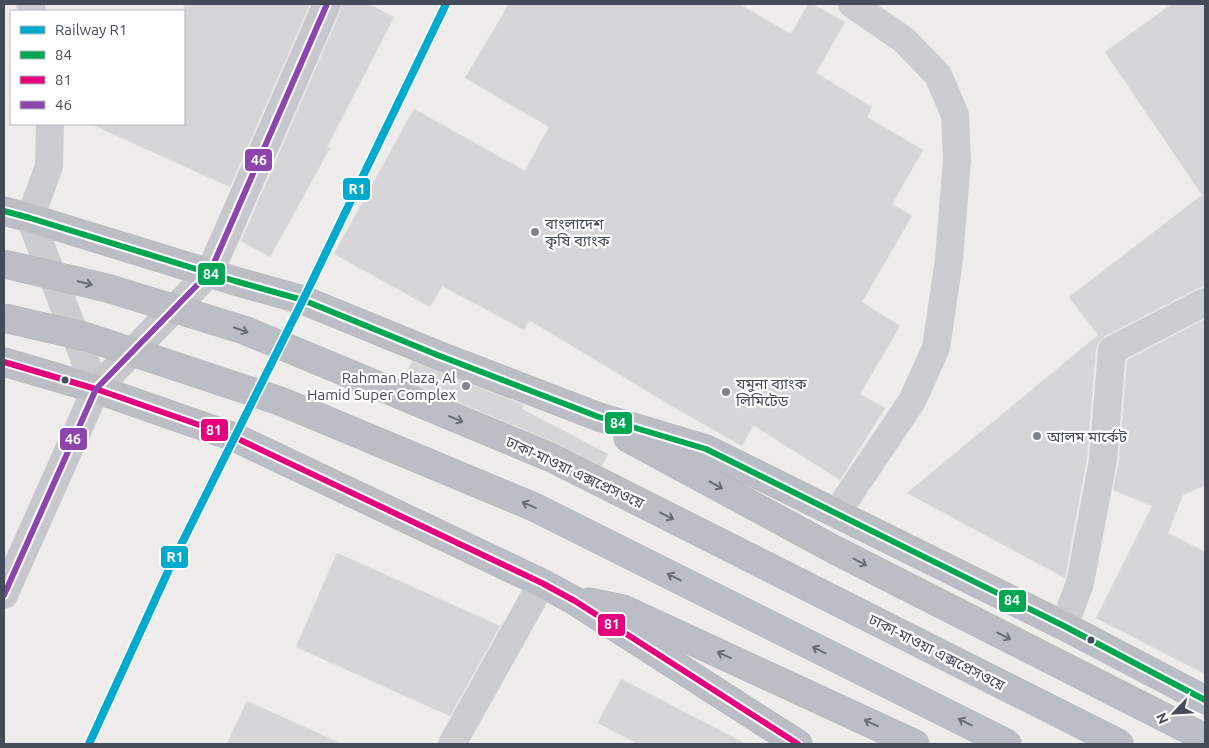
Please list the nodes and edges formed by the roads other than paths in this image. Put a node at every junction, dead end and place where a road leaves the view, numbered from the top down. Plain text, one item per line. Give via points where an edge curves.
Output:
1 (327, 4) edge
2 (852, 4) edge
3 (50, 125) edge
4 (4, 211) edge
5 (30, 218) junction
6 (4, 264) edge
7 (210, 272) junction
8 (1205, 302) edge
9 (4, 318) edge
10 (4, 362) edge
11 (96, 389) junction
12 (599, 416) junction
13 (836, 514) junction
14 (542, 583) junction
15 (4, 595) edge
16 (575, 601) junction
17 (1064, 626) junction
18 (1205, 700) edge
19 (1205, 738) edge
20 (452, 744) edge
21 (798, 744) edge
22 (915, 744) edge
23 (1008, 744) edge
24 (1120, 744) edge

1 - 7 main road
2 - 13 street via 904,40 938,75 955,115 958,160 949,259 936,348 912,401
3 - 5 street via 49,166
4 - 5 highway
5 - 7 highway
5 - 11 street
6 -> 24 highway, ঢাকা-মাওয়া এক্সপ্রেসওয়ে, bridge via 107,288 244,330 552,458
7 - 11 main road
7 - 12 highway via 304,300
8 - 17 street via 1112,350 1103,460 1080,583
23 -> 9 highway, bridge via 534,507 280,401 87,337
10 - 11 highway
11 - 14 highway via 234,437
11 - 15 main road
12 - 13 highway via 706,449
12 -> 19 highway via 629,439 835,550
13 - 17 highway
14 - 16 highway
14 - 20 street
16 - 21 highway
22 -> 16 highway via 623,609
17 - 18 highway

